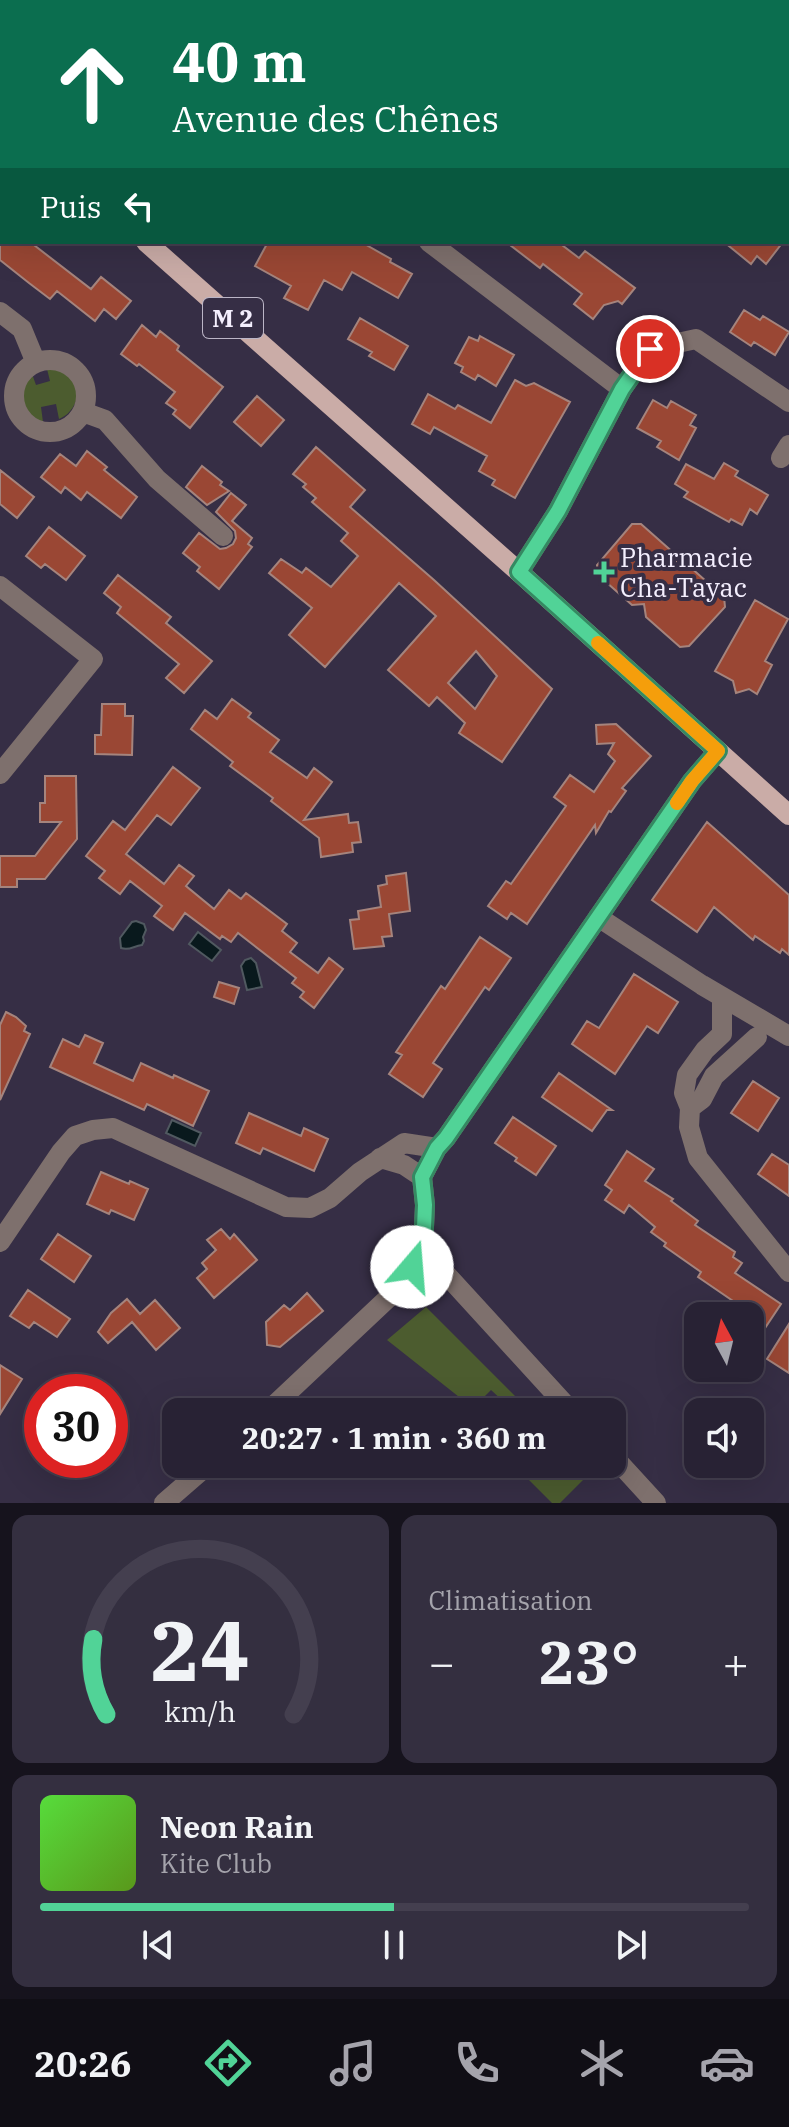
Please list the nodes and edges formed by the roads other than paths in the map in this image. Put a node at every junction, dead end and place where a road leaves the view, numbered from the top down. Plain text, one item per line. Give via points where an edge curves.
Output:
1 (148, 244) edge
2 (432, 244) edge
3 (0, 312) edge
4 (36, 363) junction
5 (622, 389) junction
6 (789, 402) edge
7 (83, 412) junction
8 (223, 536) dead end
9 (519, 572) junction
10 (0, 586) edge
11 (718, 751) junction
12 (0, 774) edge
13 (789, 815) edge
14 (598, 917) junction
15 (722, 997) junction
16 (722, 1034) junction
17 (789, 1036) edge
18 (757, 1037) junction
19 (690, 1108) junction
20 (437, 1148) junction
21 (380, 1158) junction
22 (422, 1177) junction
23 (0, 1242) edge
24 (423, 1249) junction
25 (789, 1272) edge
26 (282, 1398) edge
27 (559, 1398) edge
28 (626, 1470) edge
29 (193, 1478) edge
30 (164, 1503) edge
31 (656, 1503) edge

1 - 9 main road, M 2
2 - 5 street
3 - 4 street via 22,329
4 - 7 street via 62,362 78,373 86,392
4 - 7 street via 24,371 15,390 22,419 49,432 69,427
5 - 6 street via 650,349 696,339
5 - 9 street via 558,511
7 - 8 street via 105,420 157,479
9 - 11 main road, M 2
10 - 12 street via 93,659
11 - 13 main road, M 2
11 - 14 street
14 - 15 street
14 - 20 street
15 - 16 street
15 - 17 street
16 - 18 street
16 - 19 street via 687,1075 684,1093
17 - 18 street
18 - 19 street via 714,1076 702,1099
19 - 25 street via 698,1158
20 - 21 street via 404,1143
20 - 22 street
21 - 22 street
21 - 23 street via 330,1198 310,1208 286,1207 113,1128 93,1130 75,1136 61,1152
22 - 24 street
24 - 26 street via 402,1285
24 - 27 street
28 - 31 street
29 - 30 street

